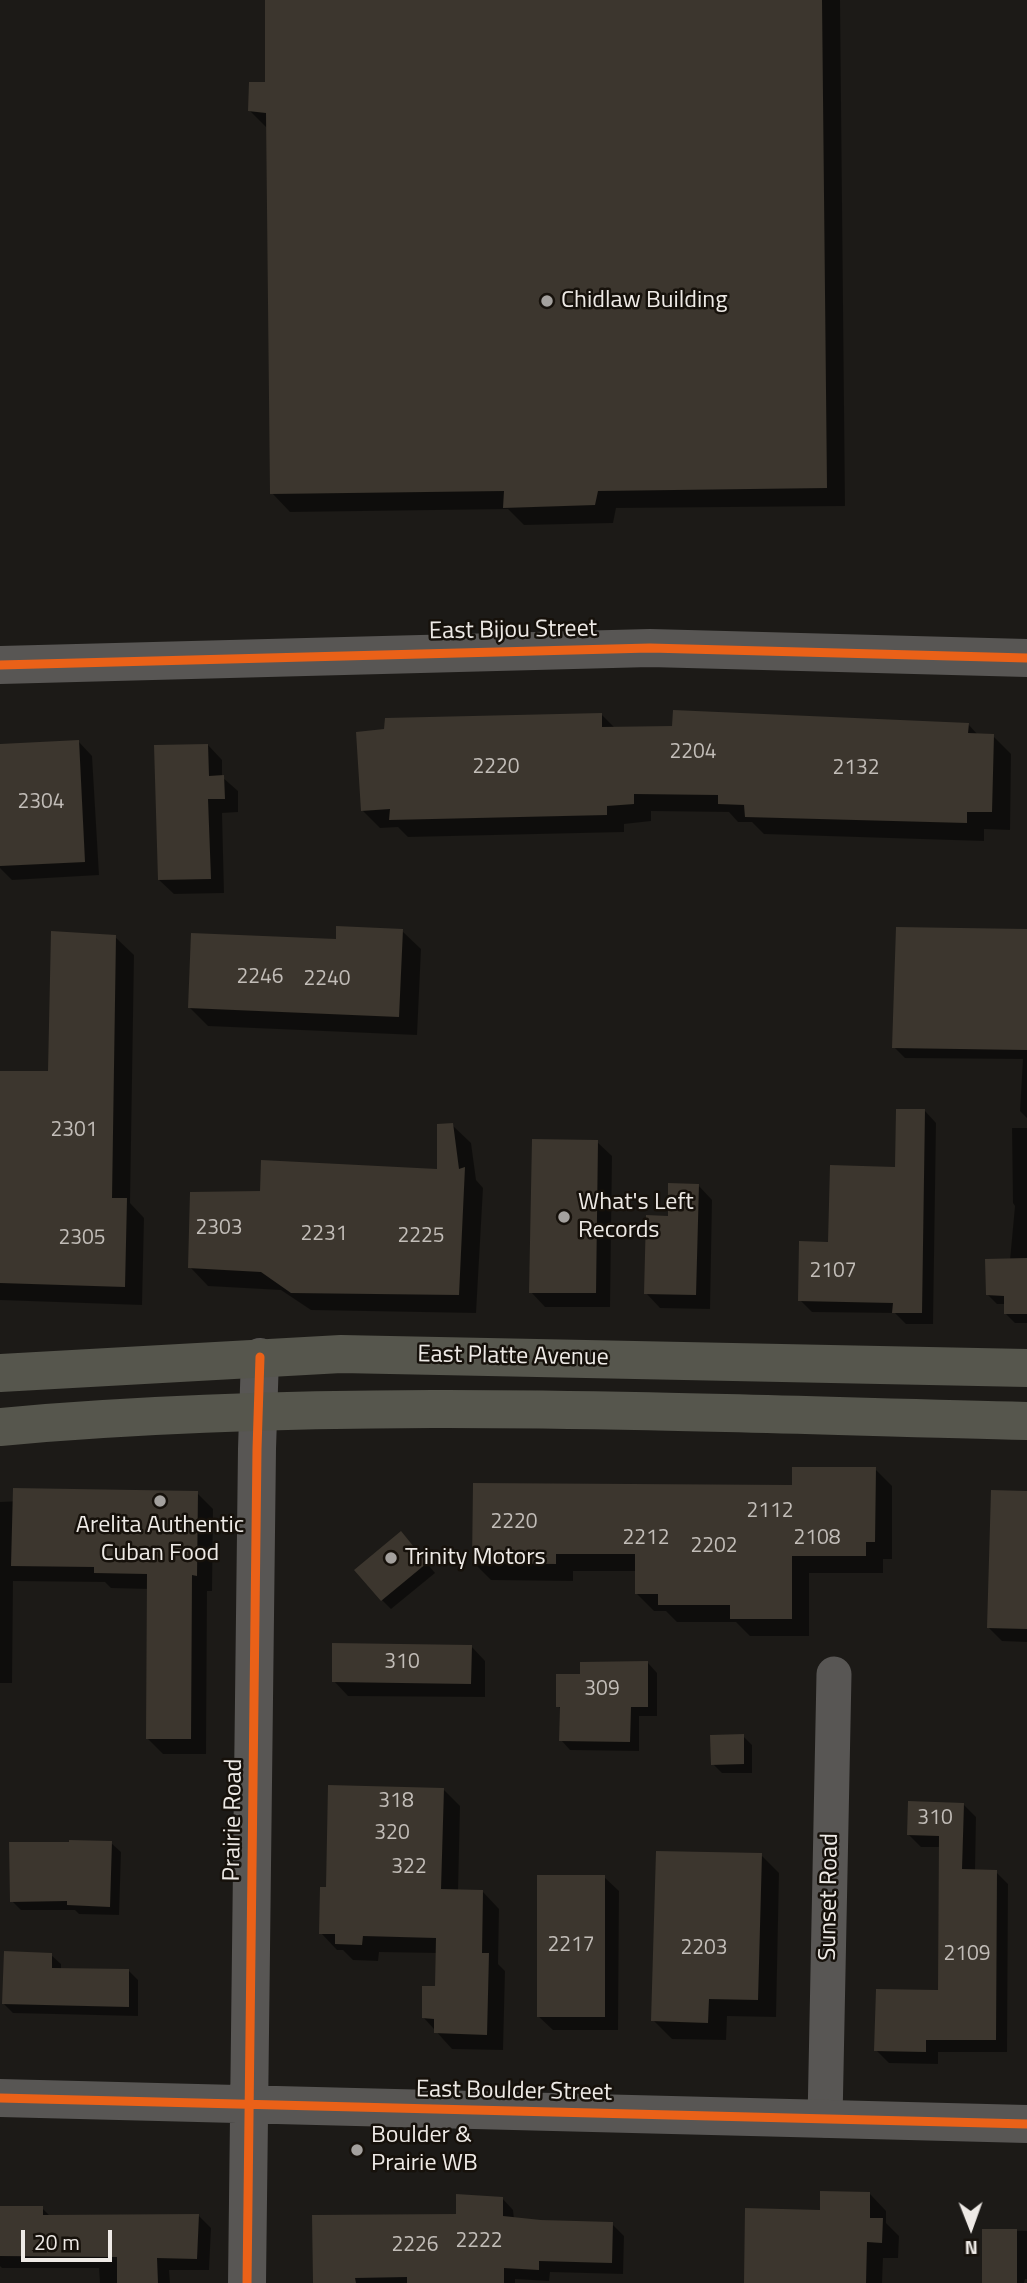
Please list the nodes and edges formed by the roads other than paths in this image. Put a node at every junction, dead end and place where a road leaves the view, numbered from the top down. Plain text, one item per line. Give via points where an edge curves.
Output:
1 (1027, 658) edge
2 (0, 665) edge
3 (261, 1357) junction
4 (1027, 1368) edge
5 (0, 1373) edge
6 (260, 1410) junction
7 (1027, 1421) edge
8 (0, 1427) edge
9 (834, 1674) dead end
10 (0, 2098) edge
11 (250, 2105) junction
12 (825, 2120) junction
13 (1027, 2124) edge
14 (247, 2283) edge

1 - 2 street, East Bijou Street via 650,648
3 - 4 main road, East Platte Avenue via 550,1357
3 - 5 main road, East Platte Avenue
3 - 6 street, Prairie Road
6 - 7 main road
6 - 8 main road
6 - 11 street, Prairie Road
9 - 12 street, Sunset Road
10 - 11 street, East Boulder Street
11 - 12 street, East Boulder Street
11 - 14 street, Prairie Road
12 - 13 street, East Boulder Street

